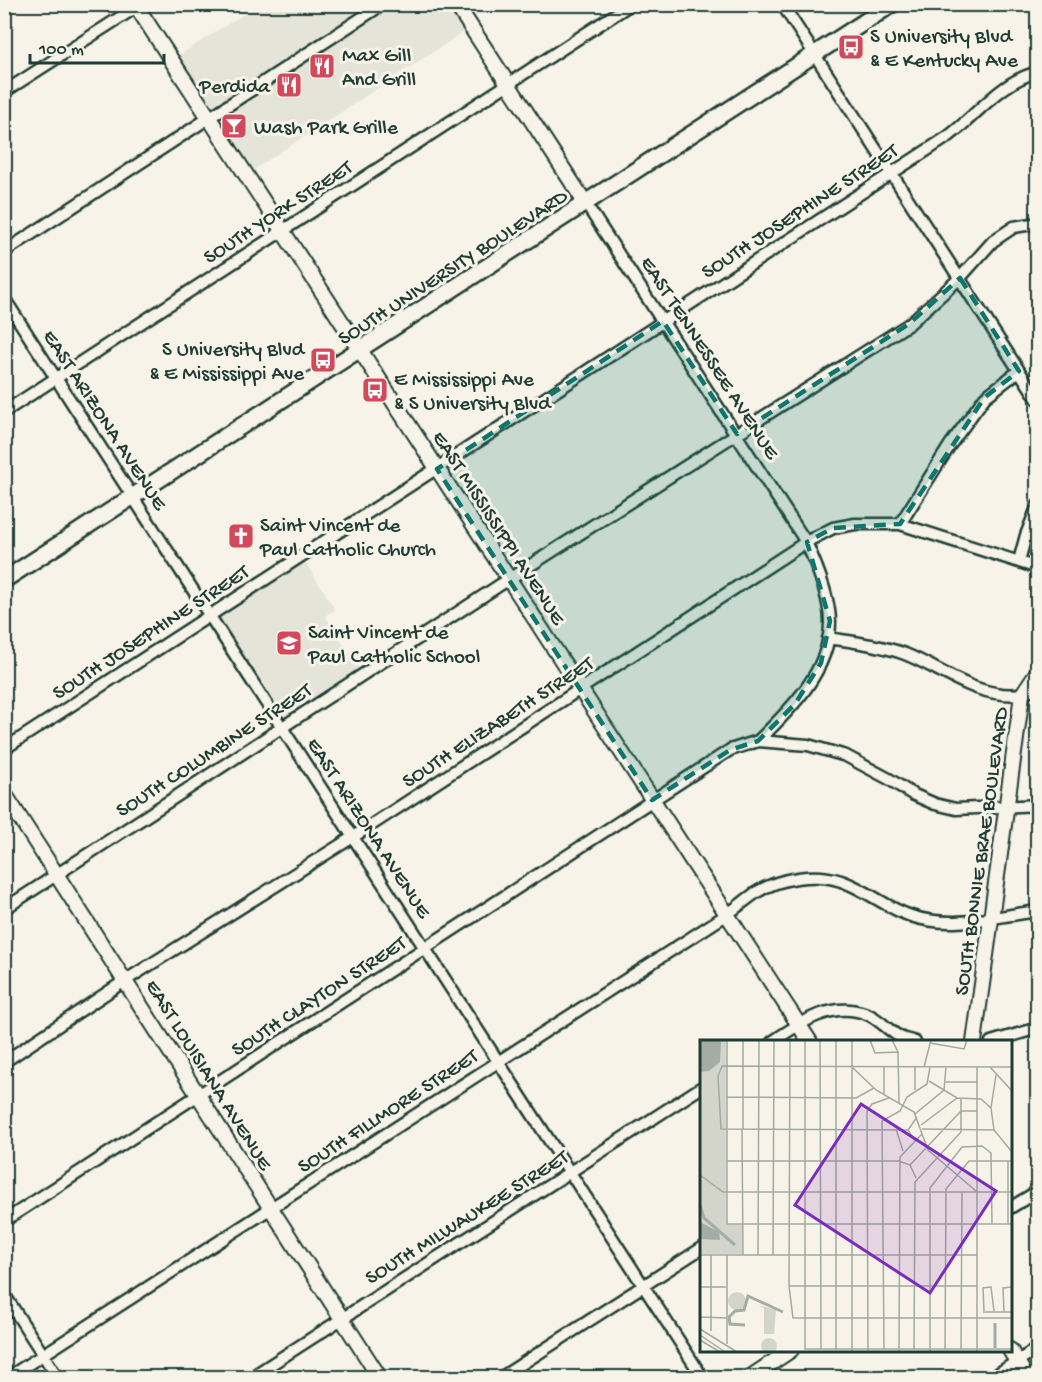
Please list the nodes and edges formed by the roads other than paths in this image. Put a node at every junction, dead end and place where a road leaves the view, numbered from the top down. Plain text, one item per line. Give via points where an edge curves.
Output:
1 (383, 4) edge
2 (456, 4) edge
3 (631, 4) edge
4 (782, 4) edge
5 (892, 4) edge
6 (138, 5) edge
7 (814, 55) junction
8 (1038, 72) edge
9 (508, 84) junction
10 (4, 92) edge
11 (208, 118) junction
12 (891, 173) junction
13 (586, 204) junction
14 (1038, 223) edge
15 (282, 231) junction
16 (4, 252) edge
17 (960, 278) junction
18 (4, 298) edge
19 (663, 321) junction
20 (361, 351) junction
21 (1019, 371) junction
22 (57, 378) junction
23 (1038, 400) edge
24 (4, 412) edge
25 (737, 434) junction
26 (437, 469) junction
27 (133, 497) junction
28 (1038, 505) edge
29 (900, 524) junction
30 (806, 542) junction
31 (1019, 561) junction
32 (1038, 568) edge
33 (509, 579) junction
34 (4, 580) edge
35 (210, 615) junction
36 (828, 638) junction
37 (1038, 670) edge
38 (1038, 687) edge
39 (580, 689) junction
40 (1023, 694) junction
41 (282, 727) junction
42 (758, 741) junction
43 (4, 749) edge
44 (4, 793) edge
45 (652, 800) junction
46 (1038, 805) edge
47 (1007, 808) junction
48 (354, 837) junction
49 (58, 875) junction
50 (4, 909) edge
51 (1038, 911) edge
52 (728, 915) junction
53 (991, 920) junction
54 (426, 949) junction
55 (126, 980) junction
56 (799, 1024) junction
57 (1038, 1028) edge
58 (774, 1040) edge
59 (809, 1040) edge
60 (910, 1040) edge
61 (974, 1040) edge
62 (995, 1040) edge
63 (498, 1061) junction
64 (4, 1062) edge
65 (700, 1089) edge
66 (199, 1095) junction
67 (570, 1173) junction
68 (1038, 1191) edge
69 (1012, 1207) edge
70 (271, 1209) junction
71 (4, 1221) edge
72 (700, 1249) edge
73 (643, 1285) junction
74 (4, 1294) edge
75 (342, 1318) junction
76 (1038, 1348) edge
77 (788, 1352) edge
78 (42, 1354) junction
79 (1013, 1356) edge
80 (7, 1377) edge
81 (58, 1377) edge
82 (250, 1377) edge
83 (380, 1377) edge
84 (500, 1377) edge
85 (703, 1377) edge
86 (749, 1377) edge
87 (991, 1377) edge
88 (1027, 1377) edge

1 - 11 street
2 - 9 street, EAST TENNESSEE AVENUE
3 - 9 street, SOUTH YORK STREET
4 - 7 street
5 - 7 main road, SOUTH UNIVERSITY BOULEVARD
6 - 10 street
6 - 11 street, EAST MISSISSIPPI AVENUE
7 - 12 street
7 - 13 main road, SOUTH UNIVERSITY BOULEVARD
8 - 12 street, SOUTH JOSEPHINE STREET via 999,91 962,126
9 - 13 street, EAST TENNESSEE AVENUE
9 - 15 street, SOUTH YORK STREET
11 - 15 street, EAST MISSISSIPPI AVENUE
11 - 16 street
12 - 17 street
12 - 19 street, SOUTH JOSEPHINE STREET
13 - 19 street, EAST TENNESSEE AVENUE
13 - 20 main road, SOUTH UNIVERSITY BOULEVARD
14 - 17 street, SOUTH COLUMBINE STREET via 1014,227 999,237
15 - 20 street, EAST MISSISSIPPI AVENUE
15 - 22 street, SOUTH YORK STREET
17 - 21 street
17 - 25 street, SOUTH COLUMBINE STREET via 909,324
18 - 22 street, EAST ARIZONA AVENUE
19 - 25 street, EAST TENNESSEE AVENUE
19 - 26 street, SOUTH JOSEPHINE STREET
20 - 26 street, EAST MISSISSIPPI AVENUE
20 - 27 main road, SOUTH UNIVERSITY BOULEVARD
21 - 23 street
21 - 29 street via 985,397
22 - 24 street, SOUTH YORK STREET
22 - 27 street, EAST ARIZONA AVENUE
25 - 30 street, EAST TENNESSEE AVENUE
25 - 33 street, SOUTH COLUMBINE STREET
26 - 33 street, EAST MISSISSIPPI AVENUE
26 - 35 street, SOUTH JOSEPHINE STREET
27 - 34 main road, SOUTH UNIVERSITY BOULEVARD
27 - 35 street, EAST ARIZONA AVENUE
28 - 31 street
29 - 30 street, SOUTH ELIZABETH STREET via 833,528
29 - 31 street, SOUTH ELIZABETH STREET
30 - 36 street, EAST TENNESSEE AVENUE via 825,593 830,621
30 - 39 street, SOUTH ELIZABETH STREET
31 - 32 street, SOUTH ELIZABETH STREET
33 - 39 street, EAST MISSISSIPPI AVENUE
33 - 41 street, SOUTH COLUMBINE STREET
35 - 41 street, EAST ARIZONA AVENUE
35 - 43 street, SOUTH JOSEPHINE STREET
36 - 40 street via 904,654 988,693
36 - 42 street, EAST TENNESSEE AVENUE via 814,677 795,704
37 - 40 street, SOUTH BONNIE BRAE BOULEVARD
38 - 40 street
39 - 45 street, EAST MISSISSIPPI AVENUE
39 - 48 street, SOUTH ELIZABETH STREET
40 - 47 street, SOUTH BONNIE BRAE BOULEVARD
41 - 48 street, EAST ARIZONA AVENUE
41 - 49 street, SOUTH COLUMBINE STREET
42 - 45 street, SOUTH CLAYTON STREET via 730,750
42 - 47 street via 808,746 846,756 935,804 956,809
44 - 49 street, EAST LOUISIANA AVENUE
45 - 52 street, EAST MISSISSIPPI AVENUE
45 - 54 street, SOUTH CLAYTON STREET
46 - 47 street
47 - 53 street, SOUTH BONNIE BRAE BOULEVARD
48 - 54 street, EAST ARIZONA AVENUE
48 - 55 street, SOUTH ELIZABETH STREET
49 - 50 street, SOUTH COLUMBINE STREET
49 - 55 street, EAST LOUISIANA AVENUE
51 - 53 street, SOUTH FILLMORE STREET
52 - 53 street, SOUTH FILLMORE STREET via 759,891 787,880 815,877 842,881 911,916 943,922
52 - 56 street, EAST MISSISSIPPI AVENUE
52 - 63 street, SOUTH FILLMORE STREET
53 - 61 street, SOUTH BONNIE BRAE BOULEVARD
54 - 63 street, EAST ARIZONA AVENUE
54 - 66 street, SOUTH CLAYTON STREET
55 - 64 street, SOUTH ELIZABETH STREET
55 - 66 street, EAST LOUISIANA AVENUE
56 - 58 street
56 - 59 street, EAST MISSISSIPPI AVENUE
56 - 60 street via 844,1009 867,1014 901,1038
57 - 62 street
63 - 67 street, EAST ARIZONA AVENUE
63 - 70 street, SOUTH FILLMORE STREET
65 - 67 street, SOUTH MILWAUKEE STREET
66 - 70 street, EAST LOUISIANA AVENUE
66 - 71 street, SOUTH CLAYTON STREET
67 - 73 street, EAST ARIZONA AVENUE
67 - 75 street, SOUTH MILWAUKEE STREET
68 - 69 street
70 - 75 street, EAST LOUISIANA AVENUE
70 - 78 street, SOUTH FILLMORE STREET
72 - 73 street
73 - 84 street
73 - 85 street, EAST ARIZONA AVENUE
74 - 78 street
75 - 82 street, SOUTH MILWAUKEE STREET
75 - 83 street, EAST LOUISIANA AVENUE
76 - 79 street
77 - 86 street
78 - 80 street, SOUTH FILLMORE STREET
78 - 81 street
79 - 87 street
79 - 88 street

